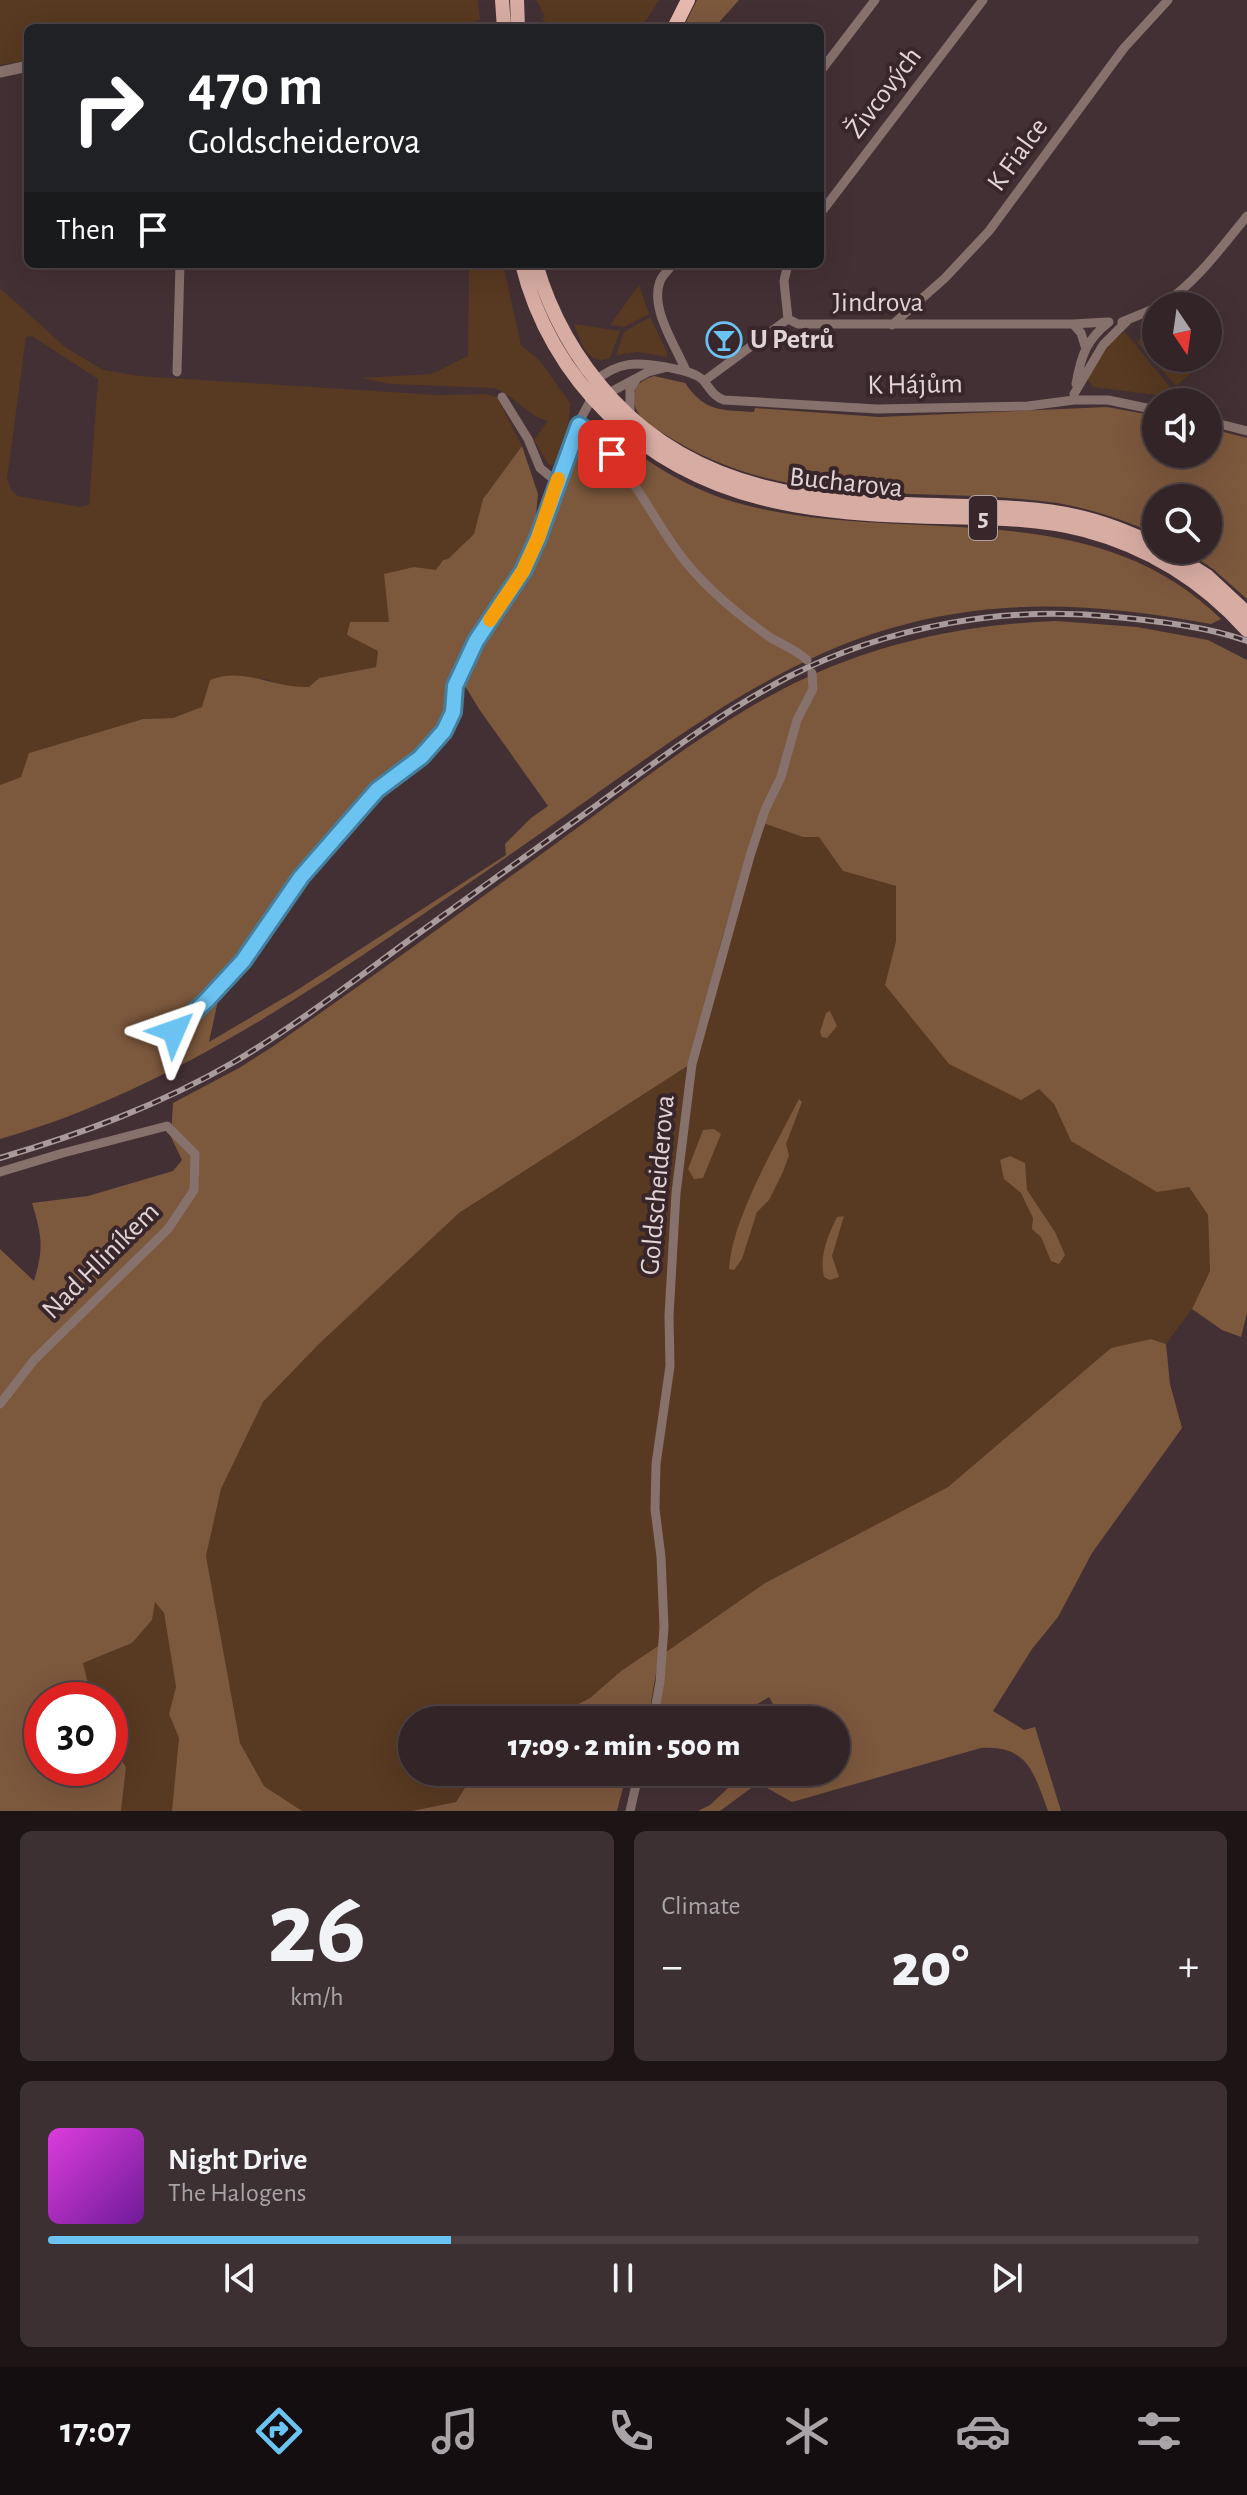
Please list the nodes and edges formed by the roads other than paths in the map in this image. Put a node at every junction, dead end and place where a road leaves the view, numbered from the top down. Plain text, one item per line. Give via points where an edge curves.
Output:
1 (502, 0) edge
2 (517, 0) edge
3 (688, 0) edge
4 (875, 0) edge
5 (983, 0) edge
6 (1168, 0) edge
7 (504, 24) edge
8 (518, 24) edge
9 (676, 24) edge
10 (24, 67) edge
11 (824, 67) edge
12 (0, 72) edge
13 (824, 209) edge
14 (1247, 216) edge
15 (180, 268) edge
16 (523, 268) edge
17 (537, 268) edge
18 (670, 268) edge
19 (787, 268) edge
20 (1178, 292) edge
21 (1142, 314) edge
22 (788, 319) junction
23 (1127, 321) junction
24 (1109, 322) junction
25 (1073, 324) junction
26 (892, 325) junction
27 (1085, 346) junction
28 (668, 368) junction
29 (686, 371) junction
30 (177, 372) dead end
31 (638, 377) junction
32 (595, 380) junction
33 (704, 381) junction
34 (608, 394) junction
35 (502, 397) dead end
36 (1074, 397) junction
37 (592, 398) junction
38 (1142, 407) edge
39 (630, 418) junction
40 (579, 425) junction
41 (1222, 425) edge
42 (1247, 431) edge
43 (557, 482) junction
44 (1142, 540) edge
45 (1188, 564) edge
46 (1247, 613) edge
47 (1247, 630) edge
48 (807, 660) dead end
49 (812, 673) dead end
50 (174, 1031) dead end
51 (0, 1172) edge
52 (0, 1404) edge
53 (656, 1706) edge
54 (636, 1786) edge
55 (630, 1811) edge

1 - 7 main road
2 - 8 main road
3 - 9 highway
4 - 11 street
5 - 13 street, Živcových
6 - 26 street, K Fialce via 1124,48 989,231
10 - 12 street
14 - 20 street, Jindrova
15 - 30 street
16 - 37 main road, Bucharova / 5 via 539,316
17 - 32 main road, Bucharova / 5 via 566,338
18 - 29 street via 658,295 661,315
19 - 22 street
21 - 23 street, Jindrova
22 - 26 street, Jindrova via 798,324
22 - 33 street
23 - 24 street, Jindrova
23 - 36 street, Jindrova via 1103,345
24 - 25 street, Jindrova
24 - 27 street
25 - 26 street, Jindrova
25 - 27 street
27 - 36 street
28 - 29 street, K Hájům
28 - 31 street
28 - 32 street, K Hájům via 628,364
29 - 33 street, K Hájům
31 - 34 street
31 - 39 street via 630,389
32 - 34 main road, Bucharova / 5
32 - 37 street
33 - 36 street, K Hájům via 724,400 799,406 1013,406
34 - 37 street
34 - 39 main road, Bucharova / 5
35 - 43 street via 540,468
36 - 38 street, K Hájům
37 - 40 street
37 - 47 main road, Bucharova / 5 via 648,448 712,484 773,502 835,512 1012,520 1083,530 1170,565
39 - 44 main road, Bucharova / 5 via 697,464 765,488 863,503 1054,513
40 - 43 street
40 - 48 street via 623,466 676,549 720,599
41 - 42 street
43 - 50 street via 523,571 476,641 455,686 453,712 444,731 421,757 377,790 301,877 243,961
45 - 46 main road
49 - 53 street, Goldscheiderova via 813,689 797,720 750,856 692,1064 676,1193 670,1366 656,1464 664,1627
51 - 52 street, Nad Hliníkem via 167,1126 195,1154 196,1176 194,1190 168,1229 34,1360
54 - 55 street

